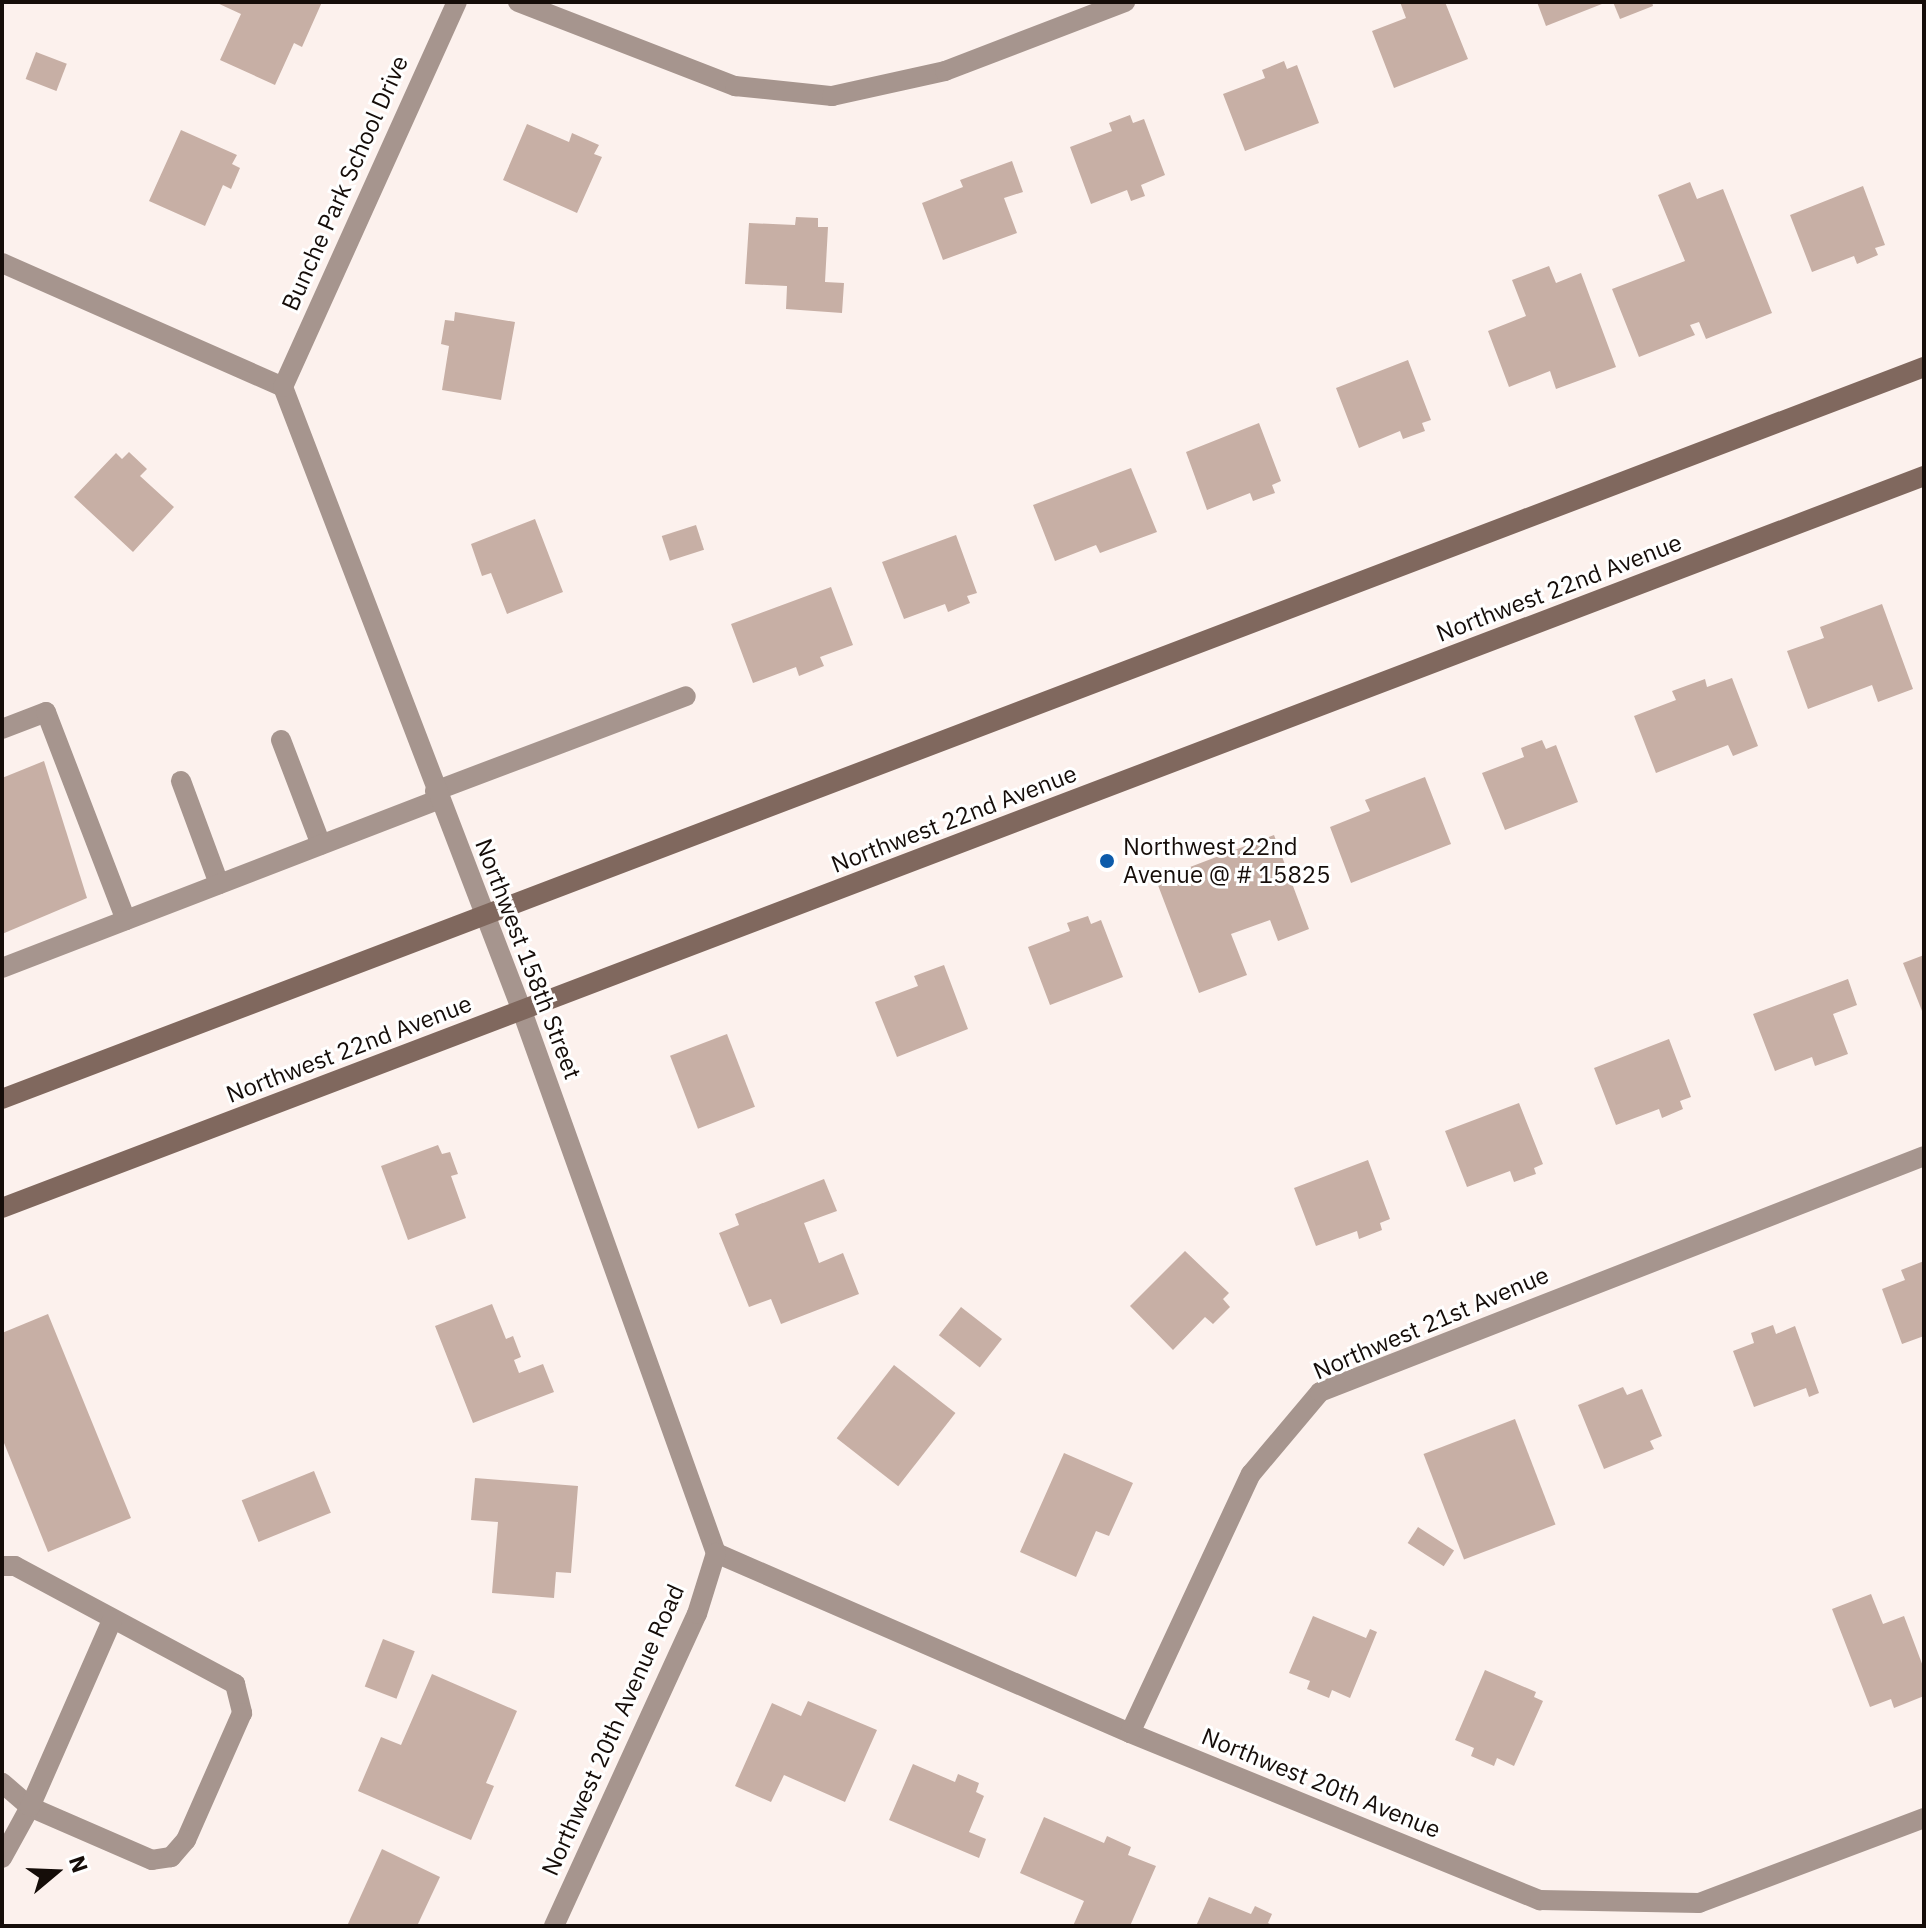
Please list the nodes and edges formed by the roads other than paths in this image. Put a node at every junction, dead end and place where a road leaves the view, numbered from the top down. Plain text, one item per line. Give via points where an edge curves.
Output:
1 (457, 2) edge
2 (518, 2) edge
3 (1125, 2) edge
4 (2, 263) edge
5 (1924, 367) edge
6 (283, 387) junction
7 (1924, 476) edge
8 (686, 696) dead end
9 (2, 729) edge
10 (281, 740) dead end
11 (181, 781) dead end
12 (436, 795) junction
13 (321, 845) junction
14 (219, 884) junction
15 (485, 916) junction
16 (126, 920) junction
17 (2, 968) edge
18 (522, 1011) junction
19 (2, 1099) edge
20 (1924, 1156) edge
21 (2, 1208) edge
22 (716, 1553) junction
23 (2, 1566) edge
24 (112, 1620) junction
25 (1130, 1733) junction
26 (2, 1783) edge
27 (30, 1807) junction
28 (1924, 1818) edge
29 (2, 1858) edge
30 (554, 1926) edge

1 - 6 street, Bunche Park School Drive
2 - 3 street via 735,86 832,96 945,71
4 - 6 street
5 - 15 main road
6 - 12 street, Northwest 158th Street
7 - 18 main road, Northwest 22nd Avenue
8 - 12 street
9 - 16 street via 46,712
10 - 13 street
11 - 14 street
12 - 13 street
12 - 15 street, Northwest 158th Street
13 - 14 street
14 - 16 street
15 - 18 street, Northwest 158th Street
15 - 19 main road
16 - 17 street
18 - 21 main road, Northwest 22nd Avenue
18 - 22 street, Northwest 158th Street
20 - 25 street, Northwest 21st Avenue via 1320,1392 1251,1474
22 - 25 street, Northwest 20th Avenue
22 - 30 street, Northwest 20th Avenue Road via 697,1614
23 - 24 street via 15,1566
24 - 27 street
24 - 27 street via 235,1684 242,1713 192,1826 171,1857 152,1860
25 - 28 street, Northwest 20th Avenue via 1540,1900 1699,1903
26 - 27 street
27 - 29 street

